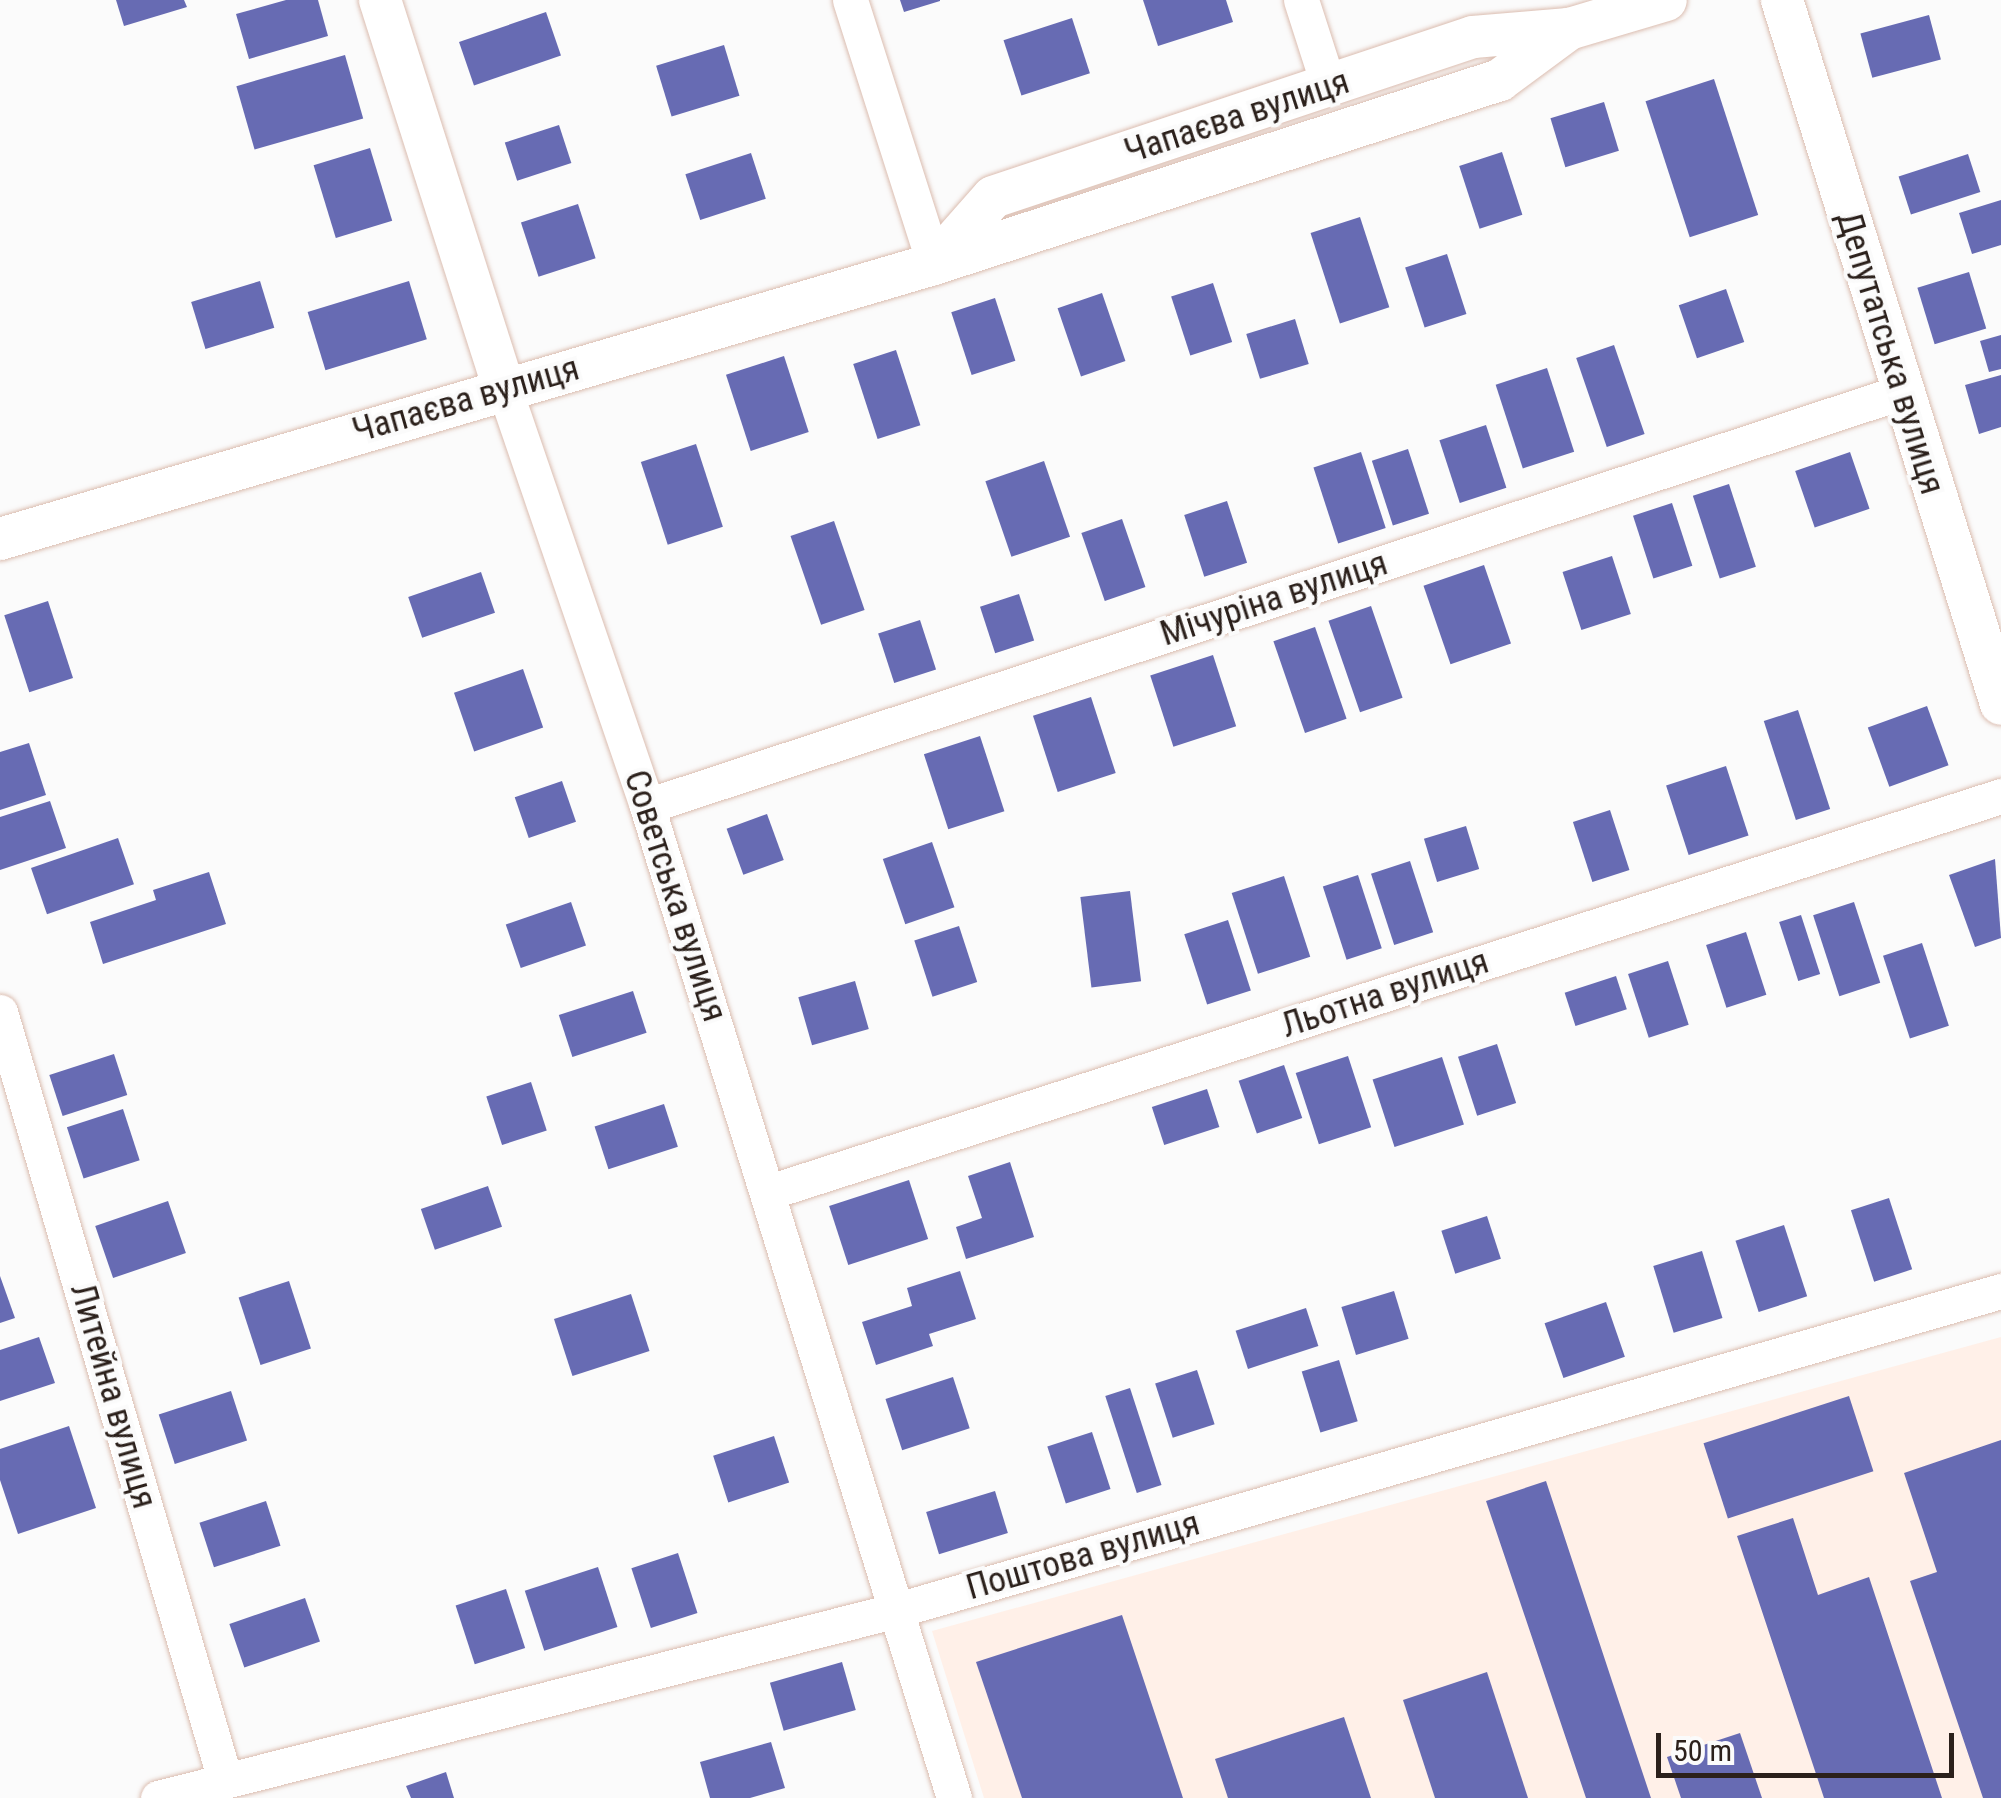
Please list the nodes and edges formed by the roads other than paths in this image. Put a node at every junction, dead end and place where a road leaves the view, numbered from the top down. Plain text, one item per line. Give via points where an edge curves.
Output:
1 (380, 0) edge
2 (850, 0) edge
3 (1302, 0) edge
4 (1666, 0) edge
5 (1782, 0) edge
6 (1569, 30) junction
7 (1329, 87) junction
8 (934, 264) junction
9 (504, 388) junction
10 (1902, 392) junction
11 (0, 539) edge
12 (2001, 704) edge
13 (2001, 796) edge
14 (647, 806) junction
15 (0, 1012) edge
16 (770, 1192) junction
17 (2001, 1290) edge
18 (896, 1610) junction
19 (225, 1780) junction
20 (158, 1798) edge
21 (954, 1798) edge

1 - 9 street, Советська вулиця
2 - 8 street
3 - 7 street
4 - 6 street, Чапаєва вулиця
5 - 10 street, Депутатська вулиця
6 - 7 street, Чапаєва вулиця via 1473,37
6 - 8 street, Чапаєва вулиця via 1500,80
7 - 8 street, Чапаєва вулиця via 993,196
8 - 9 street, Чапаєва вулиця
9 - 11 street, Чапаєва вулиця
9 - 14 street, Советська вулиця
10 - 12 street, Депутатська вулиця
10 - 14 street, Мічуріна вулиця
13 - 16 street, Льотна вулиця
14 - 16 street, Советська вулиця
15 - 19 street, Литейна вулиця
16 - 18 street, Советська вулиця
17 - 18 street, Поштова вулиця
18 - 19 street, Поштова вулиця
18 - 21 street, Советська вулиця
19 - 20 street, Поштова вулиця

